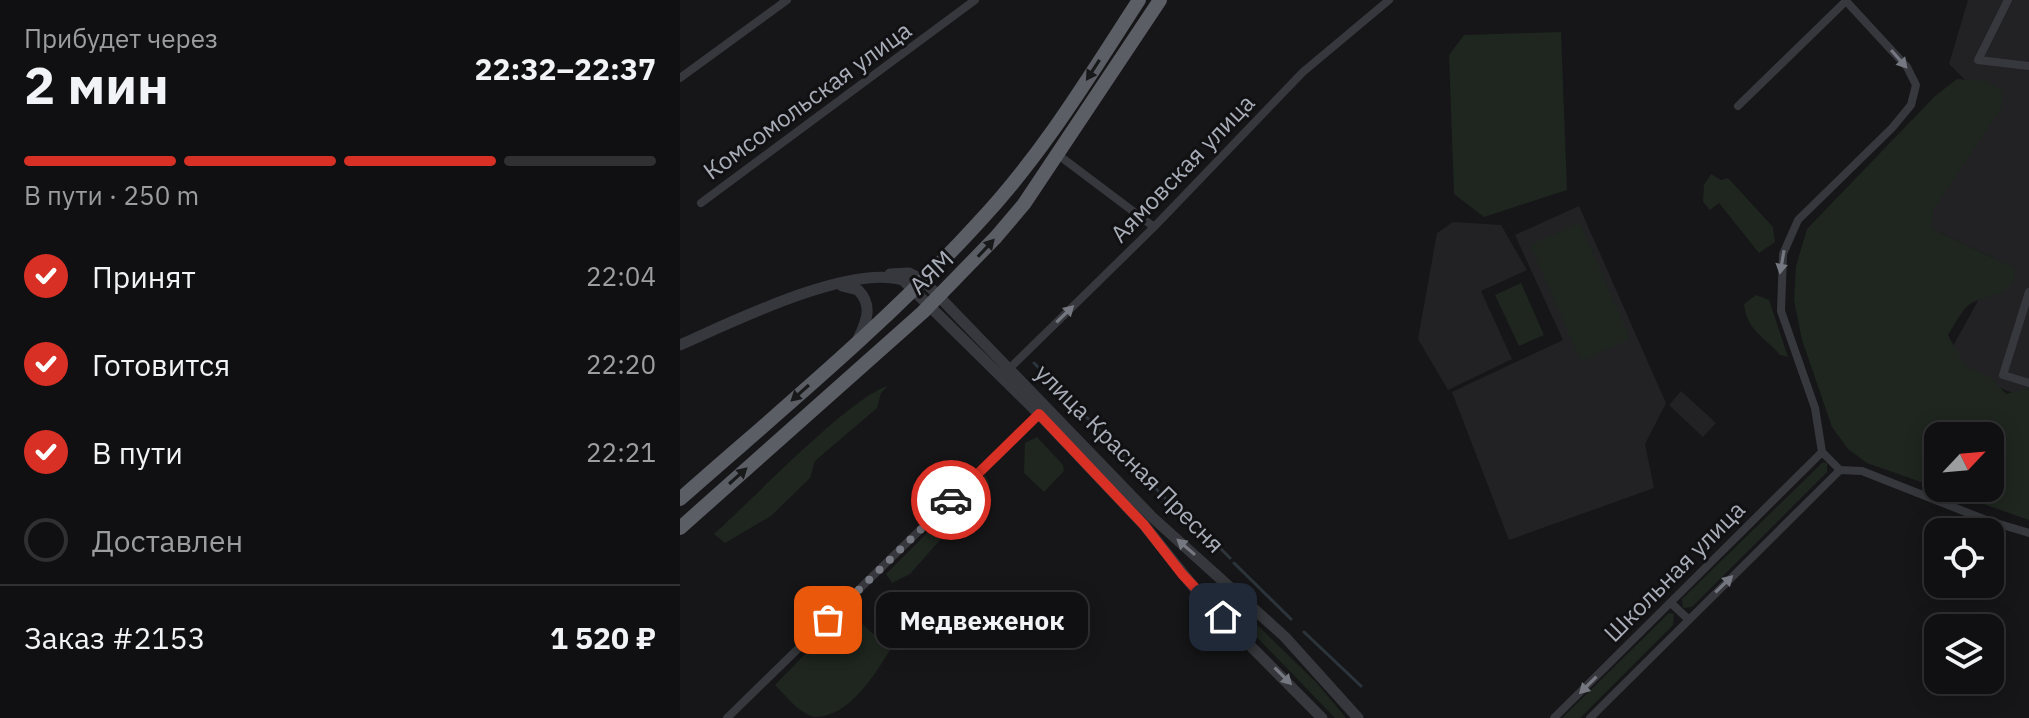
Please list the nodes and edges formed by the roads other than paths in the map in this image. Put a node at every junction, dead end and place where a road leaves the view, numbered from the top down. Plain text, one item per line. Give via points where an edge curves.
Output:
1 (787, 0) edge
2 (975, 0) edge
3 (1160, 0) edge
4 (1389, 0) edge
5 (1847, 0) edge
6 (2008, 0) edge
7 (1134, 2) edge
8 (2029, 66) edge
9 (680, 78) edge
10 (1738, 106) dead end
11 (1057, 154) junction
12 (701, 203) dead end
13 (1154, 227) junction
14 (919, 284) junction
15 (829, 286) junction
16 (2029, 292) edge
17 (935, 300) junction
18 (857, 340) junction
19 (680, 345) edge
20 (1009, 369) junction
21 (2029, 383) edge
22 (1039, 414) junction
23 (1822, 452) junction
24 (1840, 470) junction
25 (680, 499) edge
26 (680, 528) edge
27 (2029, 533) edge
28 (1671, 603) junction
29 (1688, 619) junction
30 (727, 718) edge
31 (1322, 718) edge
32 (1358, 718) edge
33 (1554, 718) edge
34 (1590, 718) edge

1 - 9 street
2 - 12 street, Комсомольская улица
3 - 11 highway, АЯМ
4 - 13 street, Аямовская улица via 1303,72
5 - 10 street
5 -> 23 street via 1907,67 1916,85 1911,105 1892,128 1798,220 1783,254 1781,311 1815,408
6 - 8 street via 1978,60
7 -> 14 highway, АЯМ via 1060,122 981,221
11 - 13 street
17 -> 11 highway, АЯМ via 1005,226
20 -> 13 street, Аямовская улица
14 - 15 street via 870,277
14 - 17 street
14 - 18 highway, АЯМ
15 - 18 street via 855,288 866,299 867,315
15 - 19 street
16 - 21 street via 2003,375
17 - 20 street, улица Красная Пресня
17 - 22 street, улица Красная Пресня
26 -> 17 highway, АЯМ
18 -> 25 highway, АЯМ
32 -> 20 street, улица Красная Пресня via 1285,637 1152,517
22 - 30 street
22 -> 31 street, улица Красная Пресня via 1144,525 1200,595
23 - 24 street
23 - 28 street, Школьная улица
24 - 27 street via 1862,471
29 -> 24 street, Школьная улица
28 - 29 street
28 -> 33 street, Школьная улица
29 - 34 street, Школьная улица

